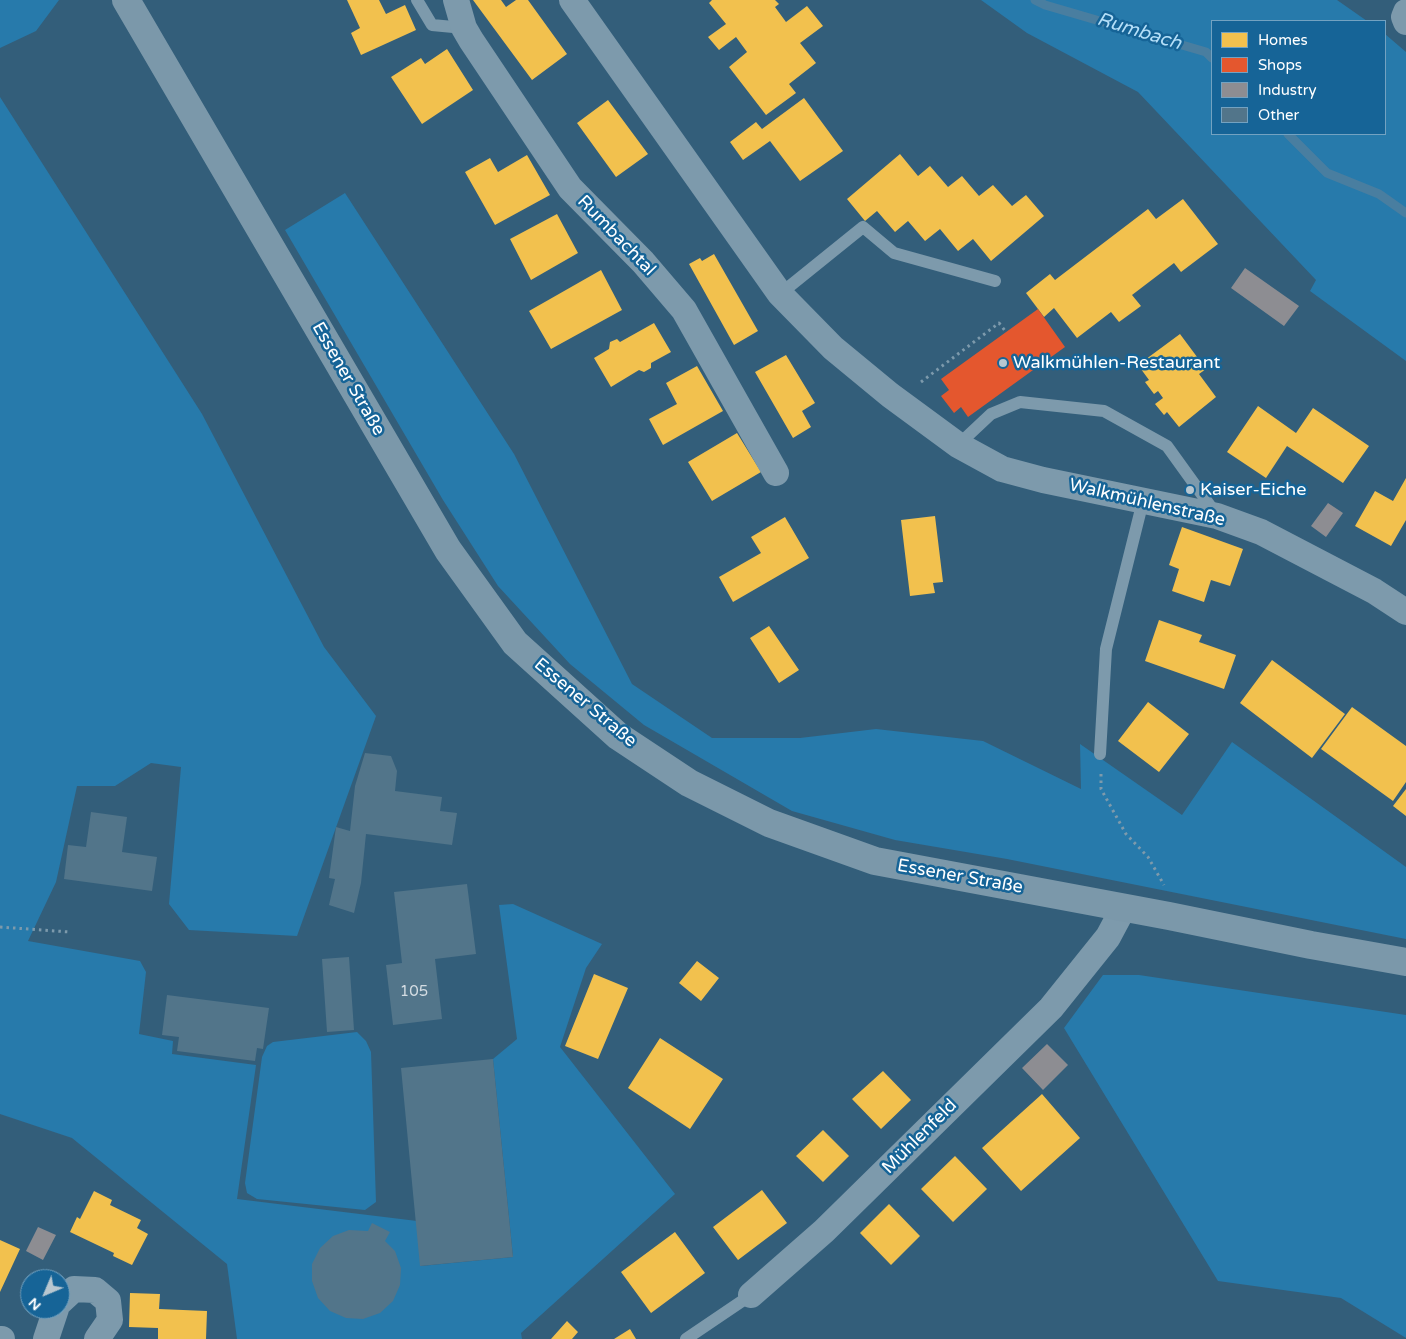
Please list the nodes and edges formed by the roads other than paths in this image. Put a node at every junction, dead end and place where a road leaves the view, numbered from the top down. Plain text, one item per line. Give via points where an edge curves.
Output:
1 (126, 0) edge
2 (417, 0) edge
3 (456, 0) edge
4 (572, 0) edge
5 (1406, 12) edge
6 (1406, 22) edge
7 (464, 28) junction
8 (994, 281) dead end
9 (780, 294) junction
10 (958, 445) junction
11 (776, 473) dead end
12 (1143, 501) junction
13 (1217, 516) junction
14 (1406, 612) edge
15 (1100, 754) road end
16 (1124, 907) junction
17 (1406, 962) edge
18 (70, 1293) edge
19 (751, 1295) joint
20 (53, 1319) edge
21 (46, 1339) edge
22 (98, 1339) edge
23 (686, 1339) edge

1 - 16 main road, Essener Straße via 448,550 522,650 618,736 689,783 769,824 875,861
2 - 7 lane via 432,25
3 - 7 street, Rumbachtal
4 - 9 street
5 - 6 street
7 - 11 street, Rumbachtal via 570,188 643,262 684,310
8 - 9 lane via 894,253 863,228
9 - 10 street, Walkmühlenstraße via 833,348
10 - 12 street, Walkmühlenstraße via 1002,469
10 - 13 lane via 991,414 1020,402 1104,412 1167,446
12 - 13 street, Walkmühlenstraße
12 - 15 lane via 1106,649
13 - 14 street, Walkmühlenstraße via 1261,532 1374,591
16 - 17 main road, Essener Straße
16 - 19 street, Mühlenfeld via 1108,938 1051,1008 824,1231
18 - 22 street via 74,1289 95,1290 108,1301 110,1320
19 - 23 lane, Mühlenfeld
20 - 21 street

